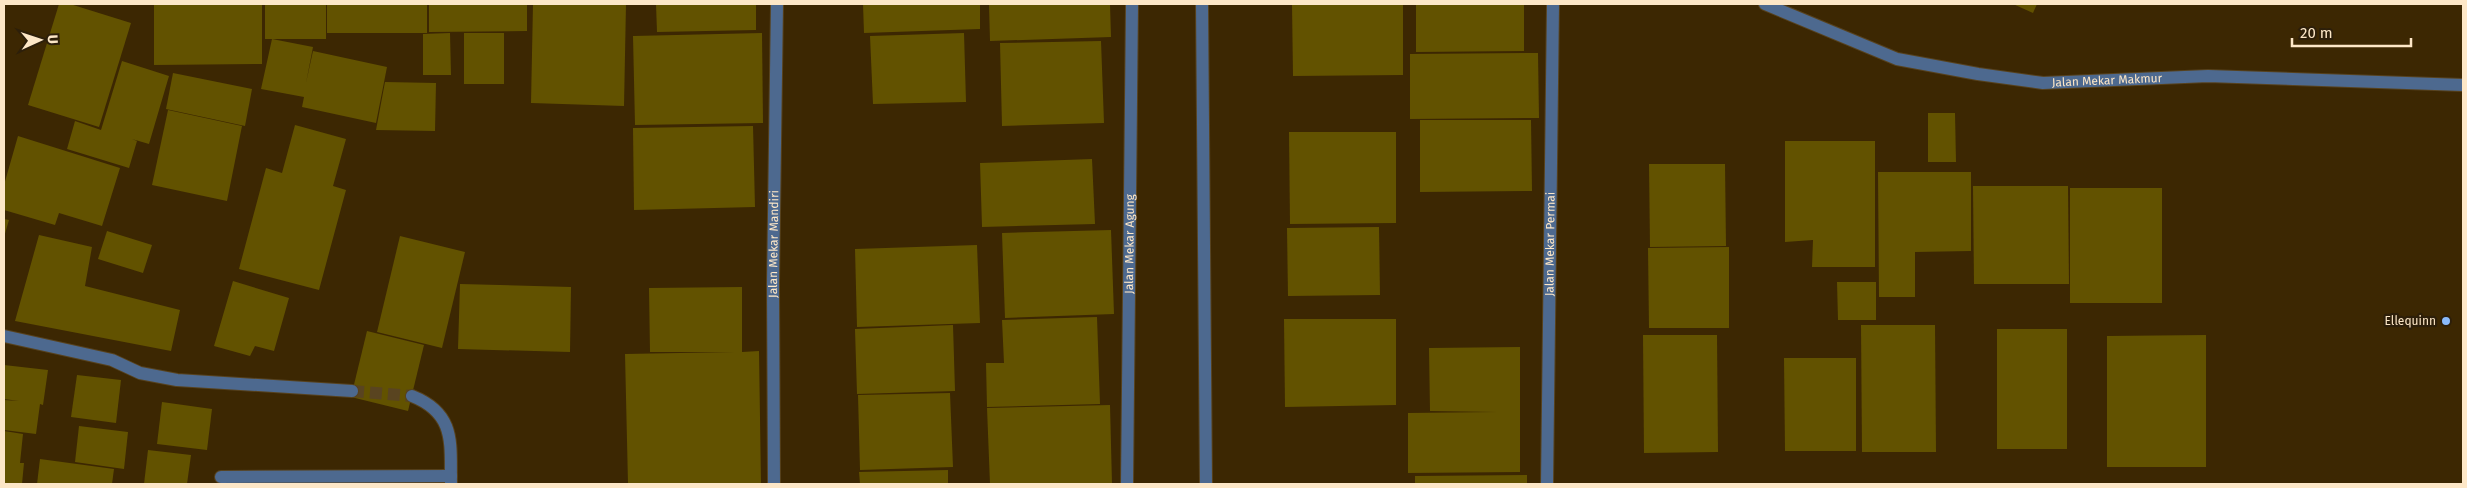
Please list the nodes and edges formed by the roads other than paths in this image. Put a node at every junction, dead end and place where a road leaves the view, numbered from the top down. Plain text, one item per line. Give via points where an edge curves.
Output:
1 (777, 4) edge
2 (1132, 4) edge
3 (1202, 4) edge
4 (1553, 4) edge
5 (1765, 4) edge
6 (2463, 85) edge
7 (4, 336) edge
8 (352, 391) tunnel mouth
9 (412, 396) tunnel mouth
10 (221, 477) dead end
11 (451, 480) edge
12 (774, 484) edge
13 (1127, 484) edge
14 (1206, 484) edge
15 (1548, 484) edge

1 - 12 street, Jalan Mekar Mandiri
2 - 13 street, Jalan Mekar Agung
3 - 14 street
4 - 15 street, Jalan Mekar Permai
5 - 6 street, Jalan Mekar Makmur via 1897,59 2043,83 2208,76
7 - 8 street via 112,360 140,373 177,380
9 - 11 street via 434,410 444,421 451,437
10 - 11 street

